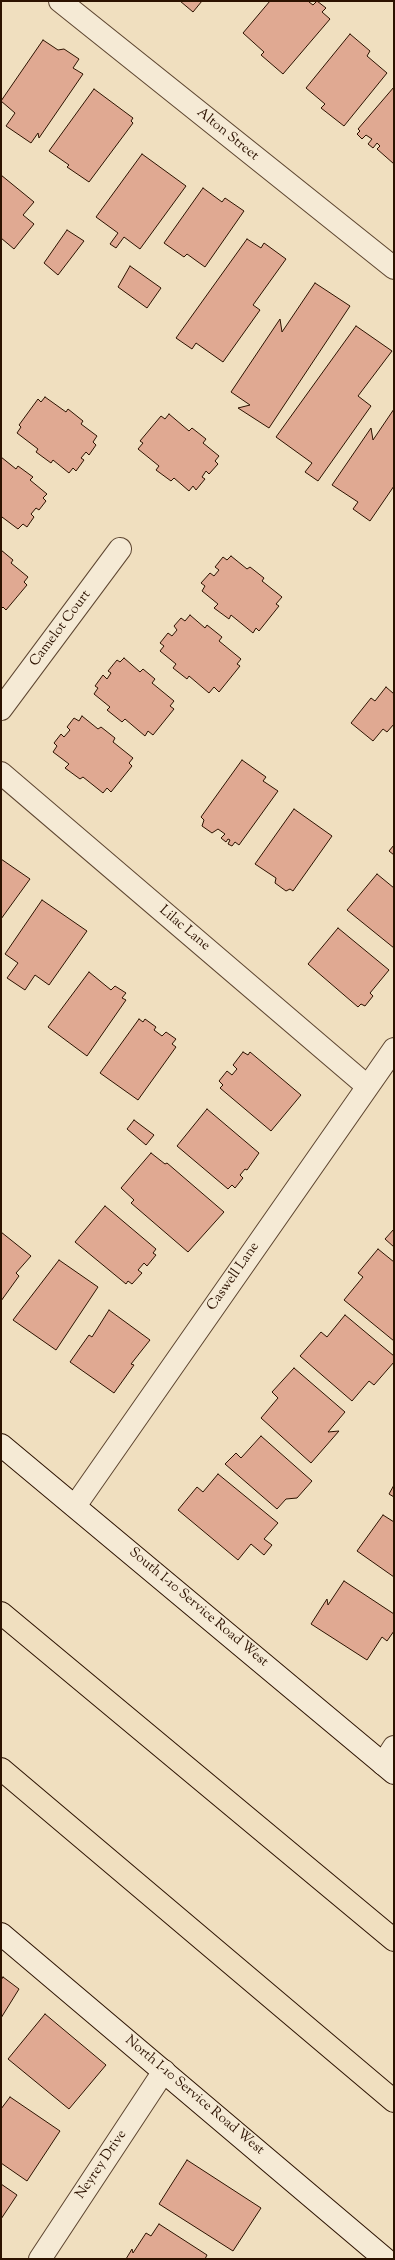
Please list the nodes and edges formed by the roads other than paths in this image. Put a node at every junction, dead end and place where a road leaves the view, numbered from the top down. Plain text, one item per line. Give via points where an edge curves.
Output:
1 (60, 1) edge
2 (394, 268) edge
3 (120, 548) dead end
4 (1, 709) edge
5 (1, 773) edge
6 (394, 1049) edge
7 (367, 1086) junction
8 (1, 1445) edge
9 (75, 1506) junction
10 (1, 1613) edge
11 (390, 1761) edge
12 (1, 1769) edge
13 (1, 1934) edge
14 (394, 1940) edge
15 (164, 2071) junction
16 (394, 2101) edge
17 (40, 2259) edge
18 (386, 2259) edge

1 - 2 street, Alton Street
3 - 4 street, Camelot Court
5 - 7 street, Lilac Lane
6 - 7 street, Caswell Lane
7 - 9 street, Caswell Lane
8 - 9 street, South I-10 Service Road West
9 - 11 street, South I-10 Service Road West
10 - 14 highway
12 - 16 highway
13 - 15 street, North I-10 Service Road West
15 - 17 street, Neyrey Drive
15 - 18 street, North I-10 Service Road West

